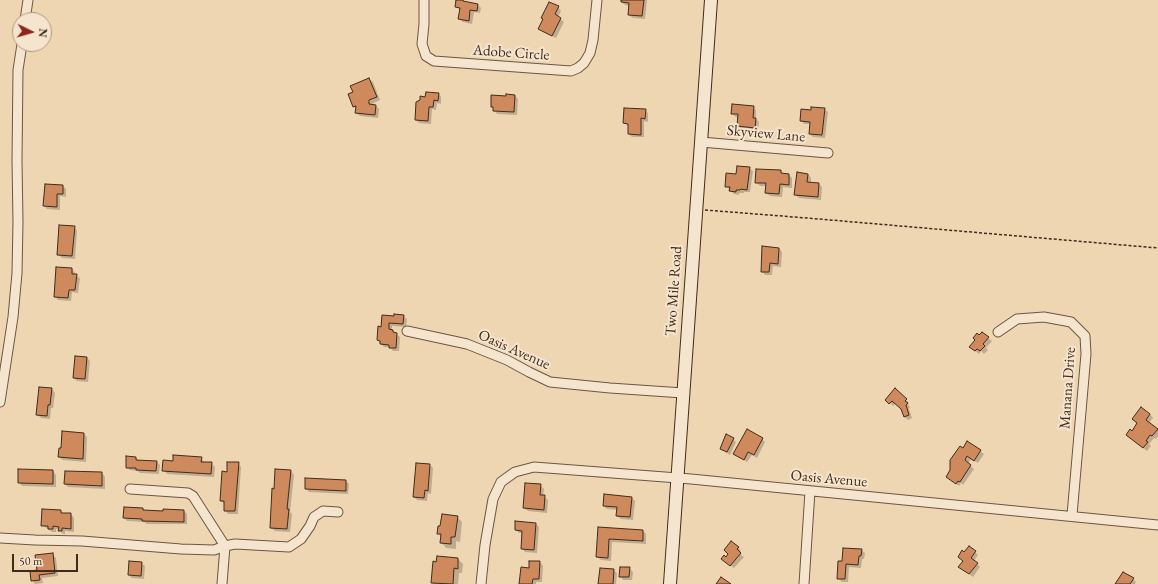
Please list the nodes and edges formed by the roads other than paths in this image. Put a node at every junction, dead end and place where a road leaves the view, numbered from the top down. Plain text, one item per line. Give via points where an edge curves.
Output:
1 (28, 0) edge
2 (424, 0) edge
3 (597, 0) edge
4 (711, 0) edge
5 (26, 12) edge
6 (21, 52) edge
7 (701, 142) junction
8 (828, 153) dead end
9 (407, 331) dead end
10 (998, 332) dead end
11 (683, 393) junction
12 (0, 402) edge
13 (677, 478) junction
14 (130, 489) dead end
15 (810, 491) junction
16 (338, 512) dead end
17 (1072, 516) junction
18 (1158, 525) edge
19 (0, 538) edge
20 (225, 546) junction
21 (222, 584) edge
22 (481, 584) edge
23 (670, 584) edge
24 (804, 584) edge

1 - 5 street
2 - 3 street, Adobe Circle via 422,44 426,56 434,61 571,70 584,63 590,53
4 - 7 main road, Two Mile Road
6 - 12 street via 18,70 17,274
7 - 8 street, Skyview Lane
7 - 11 main road, Two Mile Road
9 - 11 street, Oasis Avenue via 467,344 507,360 550,382
10 - 17 street, Manana Drive via 1017,318 1044,317 1071,322 1085,336 1086,354
11 - 13 main road, Two Mile Road
13 - 15 street, Oasis Avenue
13 - 22 street, Oasis Avenue via 534,467 515,472 501,482 493,499
13 - 23 main road, Two Mile Road
14 - 20 street via 188,493 193,496
15 - 17 street, Oasis Avenue
15 - 24 street
16 - 20 street via 323,511 314,517 301,539 289,547 235,544
17 - 18 street, Oasis Avenue
19 - 20 street via 181,549 214,550
20 - 21 street

